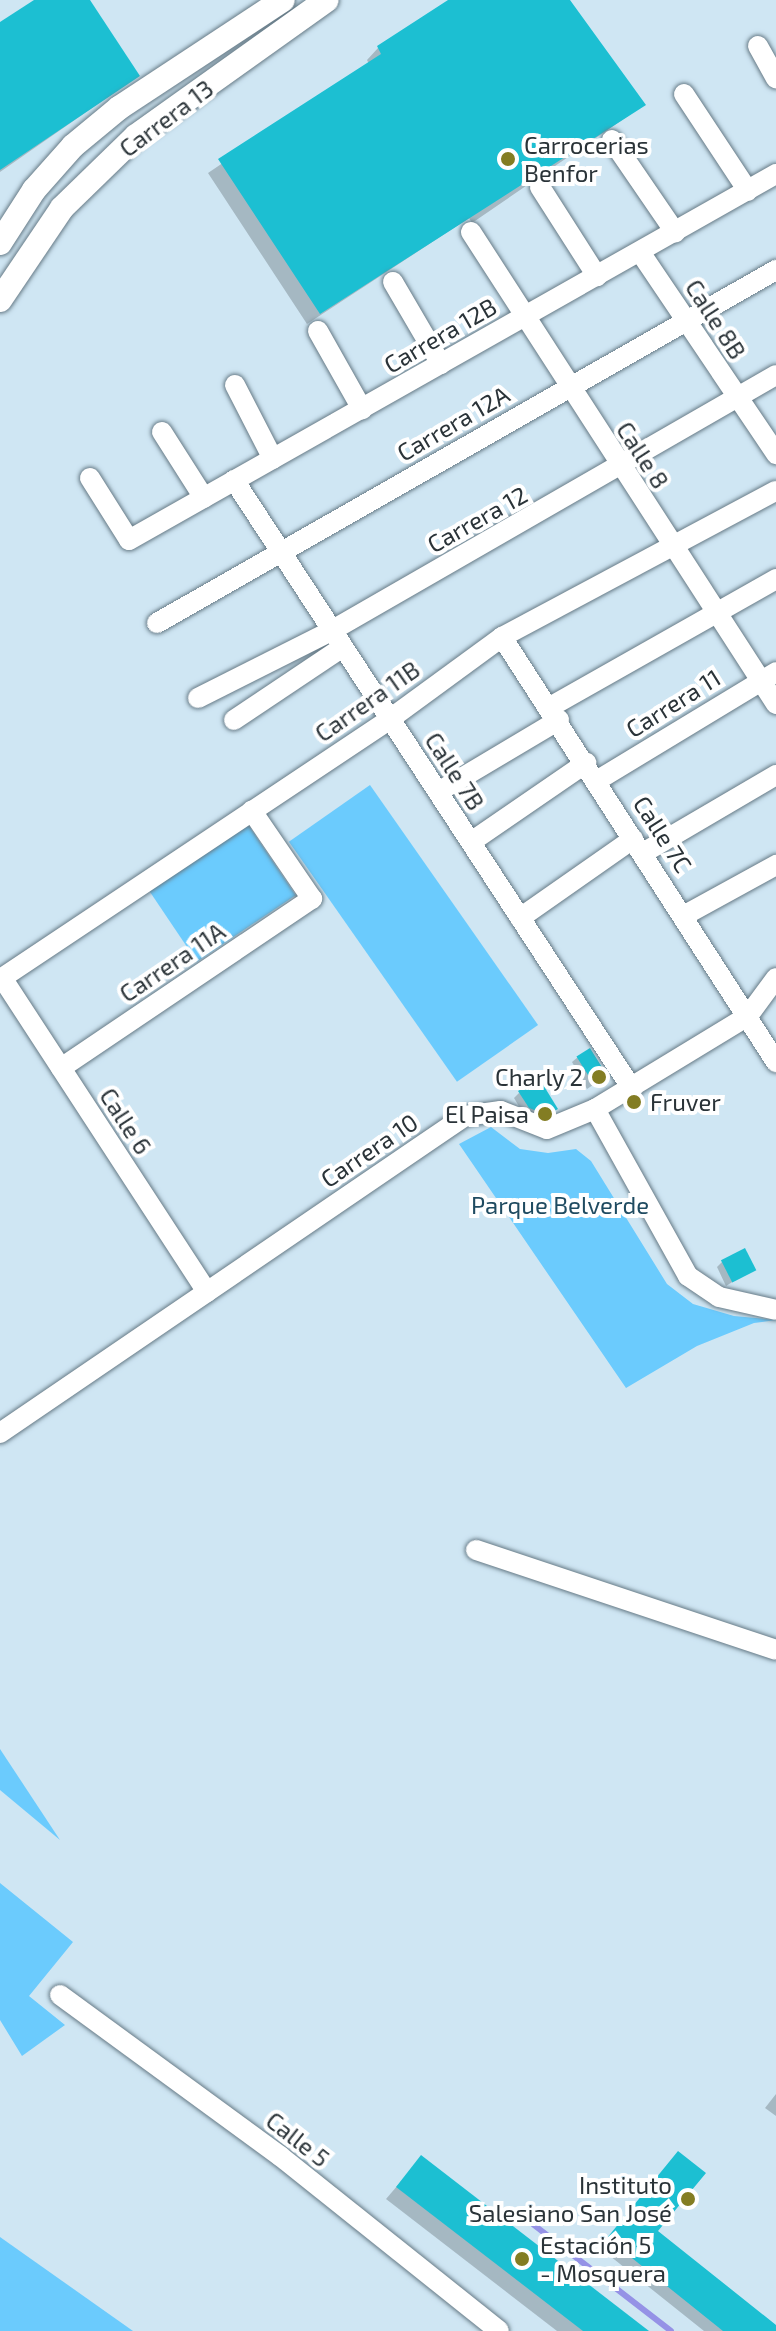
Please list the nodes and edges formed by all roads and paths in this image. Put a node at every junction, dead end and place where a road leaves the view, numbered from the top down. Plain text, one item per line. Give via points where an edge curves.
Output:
1 (283, 0) edge
2 (327, 0) edge
3 (758, 46) dead end
4 (776, 76) edge
5 (684, 94) dead end
6 (612, 140) dead end
7 (776, 174) edge
8 (540, 187) dead end
9 (748, 191) junction
10 (471, 232) dead end
11 (675, 232) junction
12 (0, 243) edge
13 (640, 252) junction
14 (776, 270) edge
15 (597, 276) junction
16 (393, 282) dead end
17 (0, 300) edge
18 (522, 318) junction
19 (686, 319) junction
20 (318, 331) dead end
21 (441, 364) junction
22 (776, 375) edge
23 (235, 385) dead end
24 (568, 387) junction
25 (736, 397) junction
26 (362, 409) junction
27 (162, 432) dead end
28 (776, 454) edge
29 (273, 459) junction
30 (619, 468) junction
31 (90, 478) dead end
32 (234, 480) junction
33 (776, 491) edge
34 (204, 498) junction
35 (672, 547) junction
36 (281, 552) junction
37 (776, 579) edge
38 (716, 612) junction
39 (157, 623) dead end
40 (502, 637) junction
41 (337, 639) junction
42 (768, 676) edge
43 (198, 698) dead end
44 (776, 704) edge
45 (554, 713) junction
46 (390, 719) junction
47 (234, 720) dead end
48 (592, 771) junction
49 (776, 775) edge
50 (438, 792) junction
51 (252, 811) junction
52 (471, 842) junction
53 (638, 846) junction
54 (776, 865) edge
55 (685, 915) junction
56 (520, 918) junction
57 (2, 978) joint
58 (776, 978) edge
59 (748, 1016) junction
60 (776, 1062) edge
61 (61, 1068) junction
62 (632, 1089) junction
63 (595, 1109) junction
64 (207, 1292) junction
65 (776, 1310) edge
66 (0, 1433) edge
67 (476, 1550) dead end
68 (776, 1650) edge
69 (60, 1995) dead end
70 (494, 2329) edge

1 - 12 street, Carrera 13 via 119,108 73,146 34,190
2 - 17 street, Carrera 13 via 136,136 62,208
3 - 4 street
5 - 9 street
6 - 11 street
7 - 9 street, Carrera 12B
8 - 15 street
9 - 11 street, Carrera 12B
10 - 18 street, Calle 8
11 - 13 street, Carrera 12B
13 - 15 street, Carrera 12B
13 - 19 street, Calle 8B
14 - 19 street, Carrera 12A
15 - 18 street, Carrera 12B
16 - 21 street
18 - 21 street, Carrera 12B
18 - 24 street, Calle 8
19 - 24 street, Carrera 12A
19 - 25 street, Calle 8B
20 - 26 street
21 - 26 street, Carrera 12B
22 - 25 street, Carrera 12
23 - 29 street
24 - 30 street, Calle 8
24 - 36 street, Carrera 12A
25 - 28 street, Calle 8B
25 - 30 street, Carrera 12
26 - 29 street, Carrera 12B
27 - 34 street
29 - 32 street, Carrera 12B
30 - 35 street, Calle 8
30 - 41 street, Carrera 12
31 - 34 street, Carrera 12B via 129,540
32 - 34 street, Carrera 12B
32 - 36 street, Calle 7B
33 - 35 street, Carrera 11B
35 - 38 street, Calle 8
35 - 40 street, Carrera 11B
36 - 39 street, Carrera 12A
36 - 41 street, Calle 7B
37 - 38 street
38 - 42 street, Calle 8
38 - 45 street
40 - 45 street, Calle 7C
40 - 46 street, Carrera 11B
41 - 43 street, Carrera 12
41 - 46 street, Calle 7B
41 - 47 street, Carrera 12
42 - 44 street, Calle 8
42 - 48 street, Carrera 11
45 - 48 street, Calle 7C
45 - 50 street
46 - 50 street, Calle 7B
46 - 51 street, Carrera 11B
48 - 52 street, Carrera 11
48 - 53 street, Calle 7C
49 - 53 street
50 - 52 street, Calle 7B
51 - 57 street, Carrera 11B
51 - 61 street, Carrera 11A via 312,899
52 - 56 street, Calle 7B
53 - 55 street, Calle 7C
53 - 56 street
54 - 55 street
55 - 59 street, Calle 7C
56 - 62 street, Calle 7B
57 - 61 street, Calle 6
58 - 59 street, Carrera 10
59 - 60 street, Calle 7C
59 - 62 street, Carrera 10
61 - 64 street, Calle 6
62 - 63 street, Carrera 10
63 - 64 street, Carrera 10 via 547,1129 501,1111 465,1116
63 - 65 street via 688,1276 719,1297
64 - 66 street, Carrera 10
67 - 68 street
69 - 70 street, Calle 5 via 280,2156

